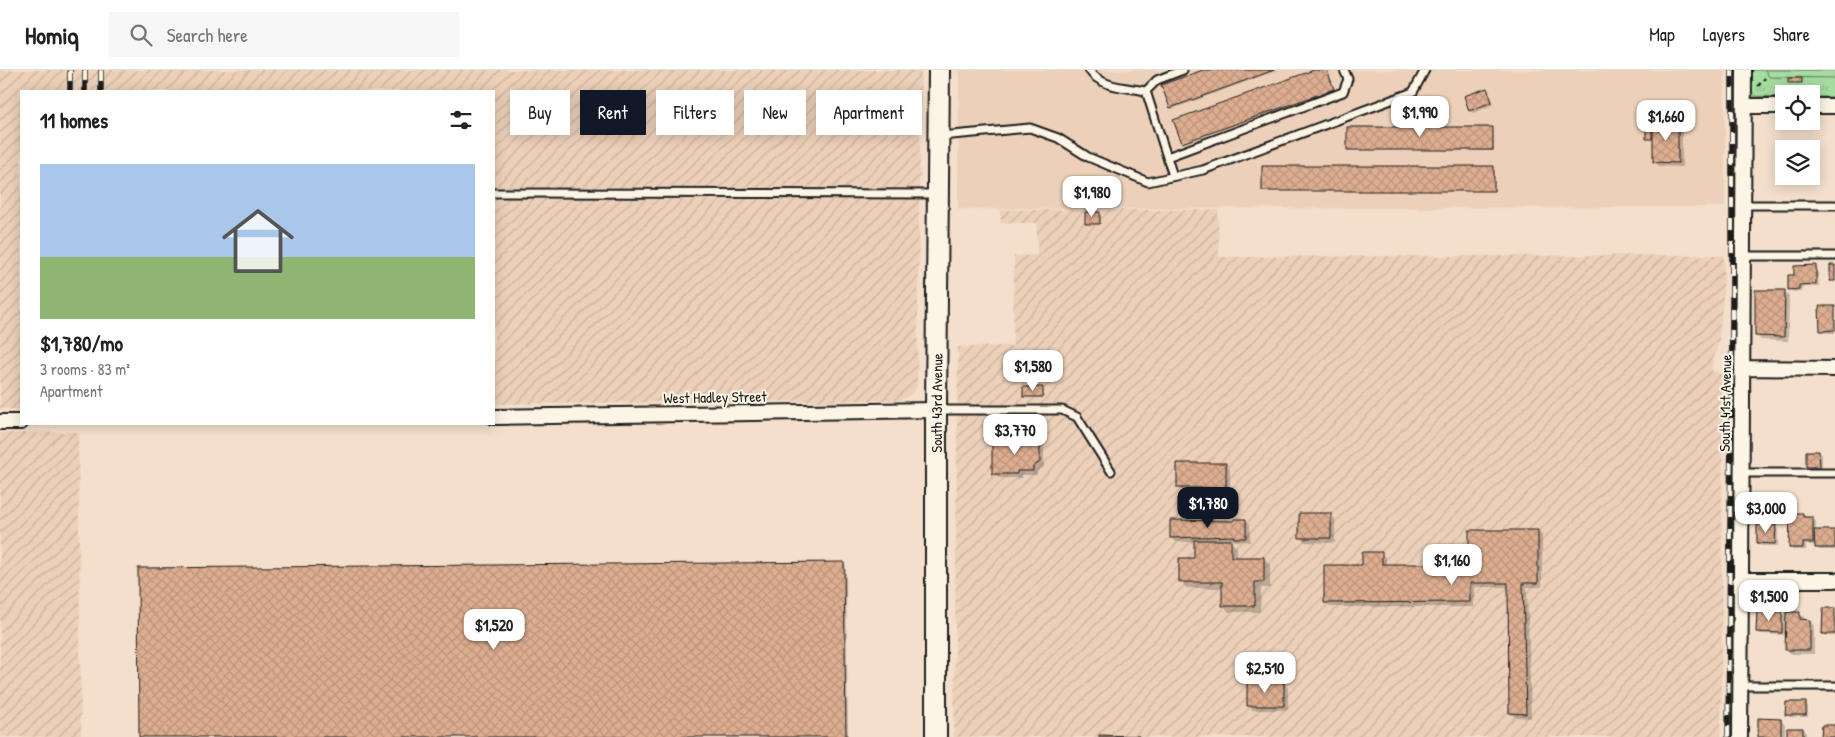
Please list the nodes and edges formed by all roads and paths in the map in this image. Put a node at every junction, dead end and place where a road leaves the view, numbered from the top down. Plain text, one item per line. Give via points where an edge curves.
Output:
1 (939, 70) edge
2 (1089, 70) edge
3 (1183, 70) edge
4 (1344, 70) edge
5 (1425, 70) edge
6 (1744, 70) edge
7 (1146, 91) junction
8 (1744, 106) junction
9 (1775, 106) edge
10 (1820, 106) edge
11 (1835, 106) edge
12 (938, 136) junction
13 (1167, 157) junction
14 (1174, 176) junction
15 (495, 193) edge
16 (938, 194) junction
17 (1743, 204) junction
18 (1835, 205) edge
19 (1743, 256) junction
20 (1835, 256) edge
21 (1742, 368) junction
22 (1835, 369) edge
23 (936, 410) junction
24 (495, 417) edge
25 (0, 422) edge
26 (20, 422) edge
27 (1111, 471) dead end
28 (1741, 473) junction
29 (1835, 473) edge
30 (1740, 580) junction
31 (1835, 580) edge
32 (1740, 686) junction
33 (1835, 686) edge
34 (936, 737) edge
35 (1740, 737) edge

1 - 12 main road, South 43rd Avenue
2 - 7 lane via 1106,84
3 - 7 lane via 1157,80
4 - 13 lane via 1348,79 1343,92
5 - 14 lane via 1413,92 1203,170
6 - 8 street, South 41st Avenue
7 - 13 lane
8 - 9 street
8 - 17 street, South 41st Avenue
10 - 11 street
12 - 14 lane via 1030,128 1058,138 1088,158 1148,182
12 - 16 main road, South 43rd Avenue
13 - 14 lane
15 - 16 lane
16 - 23 main road, South 43rd Avenue
17 - 18 lane
17 - 19 street, South 41st Avenue
19 - 20 lane
19 - 21 street, South 41st Avenue
21 - 22 street
21 - 28 street, South 41st Avenue
23 - 24 street, West Hadley Street
23 - 27 lane via 1062,410 1077,417
23 - 34 main road, South 43rd Avenue
25 - 26 street
28 - 29 lane
28 - 30 street, South 41st Avenue
30 - 31 street
30 - 32 street, South 41st Avenue
32 - 33 lane
32 - 35 street, South 41st Avenue

